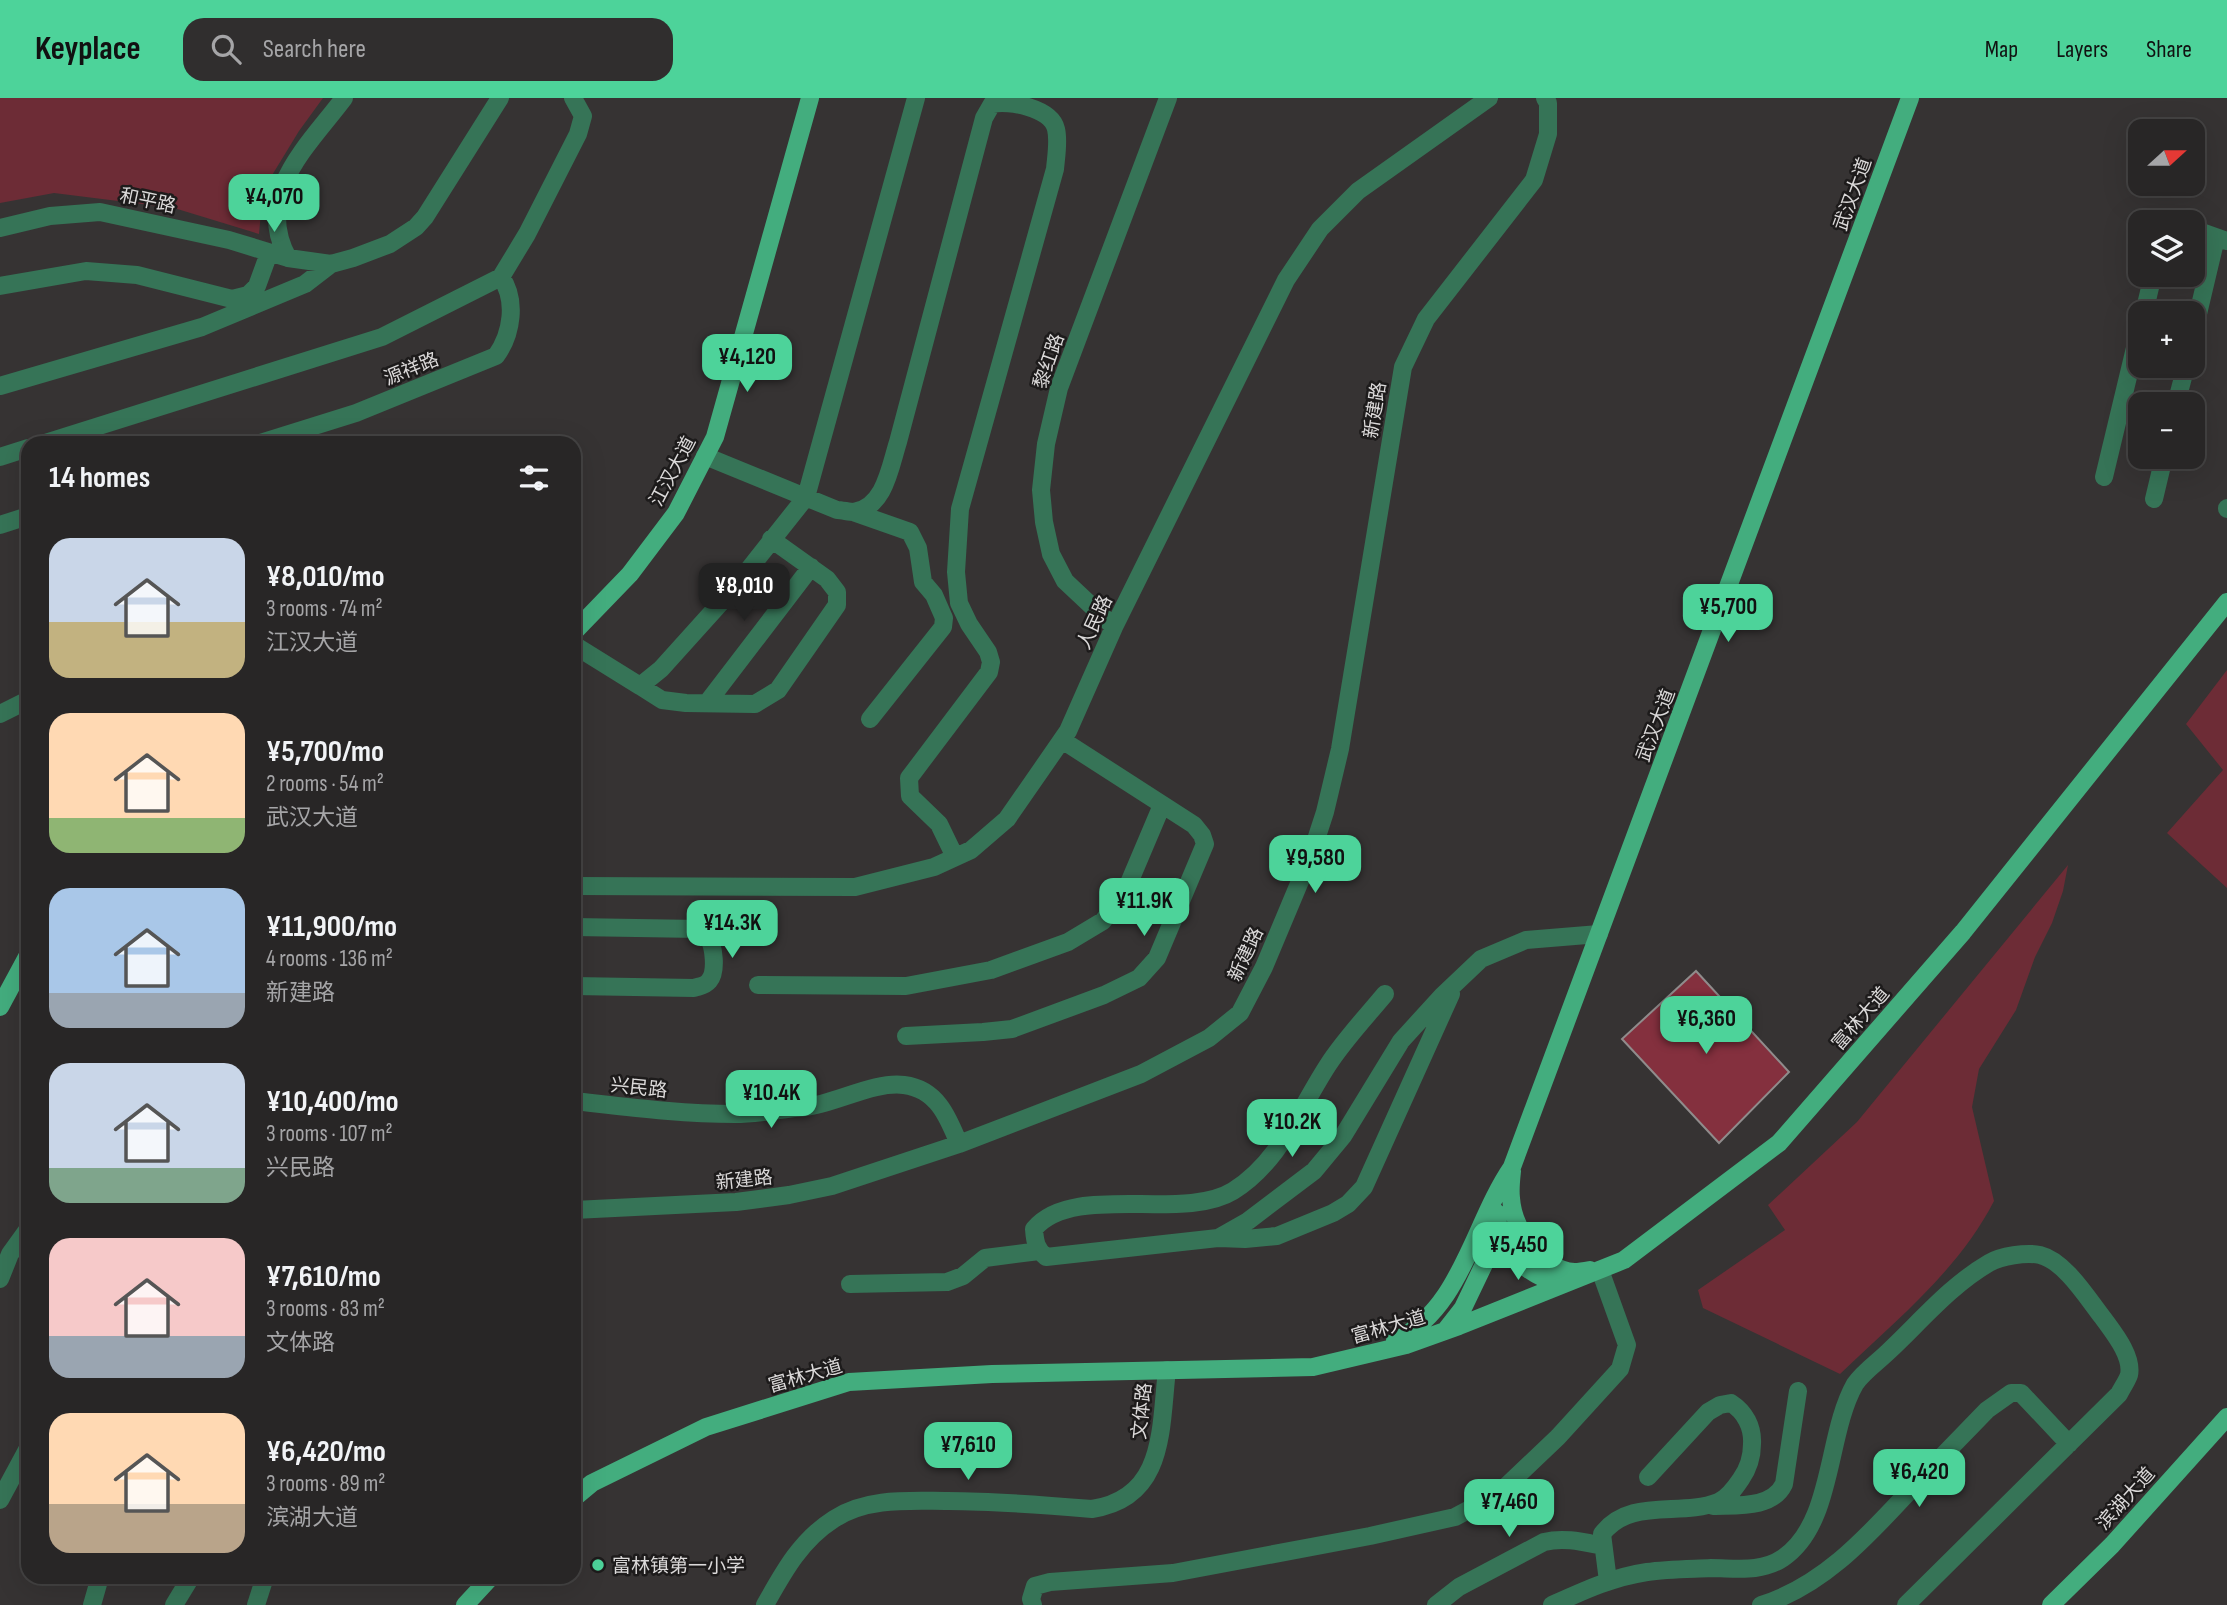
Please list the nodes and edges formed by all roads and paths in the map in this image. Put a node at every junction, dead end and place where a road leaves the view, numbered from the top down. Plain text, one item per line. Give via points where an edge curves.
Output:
1 (344, 98) edge
2 (500, 98) edge
3 (573, 98) edge
4 (810, 98) edge
5 (916, 98) edge
6 (1168, 98) edge
7 (1489, 98) edge
8 (1545, 98) edge
9 (1910, 98) edge
10 (0, 228) edge
11 (2221, 239) edge
12 (269, 253) junction
13 (288, 258) junction
14 (331, 264) junction
15 (500, 277) junction
16 (0, 286) edge
17 (2203, 301) edge
18 (2128, 377) edge
19 (0, 386) edge
20 (67, 436) edge
21 (282, 436) edge
22 (21, 450) edge
23 (705, 456) junction
24 (0, 457) edge
25 (2161, 469) edge
26 (2104, 477) dead end
27 (806, 497) junction
28 (2154, 499) dead end
29 (853, 512) junction
30 (21, 518) edge
31 (0, 525) edge
32 (771, 539) junction
33 (811, 567) junction
34 (2227, 602) edge
35 (581, 625) edge
36 (1114, 627) junction
37 (581, 649) edge
38 (640, 686) junction
39 (707, 703) junction
40 (21, 704) edge
41 (0, 714) edge
42 (870, 719) dead end
43 (1062, 740) junction
44 (1162, 805) junction
45 (955, 857) junction
46 (581, 886) edge
47 (581, 927) edge
48 (1599, 934) junction
49 (21, 968) edge
50 (1457, 982) junction
51 (758, 985) dead end
52 (581, 986) edge
53 (1384, 995) dead end
54 (0, 1007) edge
55 (906, 1036) dead end
56 (581, 1102) edge
57 (959, 1144) junction
58 (1511, 1168) junction
59 (581, 1210) edge
60 (1218, 1238) junction
61 (21, 1239) edge
62 (1039, 1251) junction
63 (1600, 1270) junction
64 (0, 1279) edge
65 (850, 1284) dead end
66 (1561, 1286) junction
67 (1445, 1331) junction
68 (1370, 1354) junction
69 (1167, 1370) junction
70 (1798, 1391) dead end
71 (2227, 1417) edge
72 (2069, 1444) junction
73 (21, 1460) edge
74 (1648, 1477) dead end
75 (581, 1492) edge
76 (0, 1500) edge
77 (1699, 1507) junction
78 (1603, 1546) junction
79 (1608, 1581) junction
80 (98, 1584) edge
81 (187, 1584) edge
82 (263, 1584) edge
83 (484, 1584) edge
84 (92, 1605) edge
85 (174, 1605) edge
86 (256, 1605) edge
87 (465, 1605) edge
88 (765, 1605) edge
89 (1033, 1605) edge
90 (1436, 1605) edge
91 (1552, 1605) edge
92 (1761, 1605) edge
93 (1906, 1605) edge
94 (2051, 1605) edge

1 - 13 street via 283,181 276,221
2 - 14 street, 和平路 via 416,227 380,249
3 - 15 street via 583,116 578,134
4 - 23 main road, 江汉大道 via 715,437
5 - 27 street
6 - 36 street, 黎红路 via 1059,388 1041,490 1051,554 1065,581
7 - 36 street, 人民路 via 1358,191 1320,229 1286,280
8 - 57 street, 新建路 via 1548,134 1534,180 1426,319 1403,367 1340,749 1325,812 1264,967 1240,1013 1209,1038 1141,1074
9 - 48 main road, 武汉大道
10 - 12 street, 和平路 via 50,216 100,212
11 - 17 street
12 - 13 street, 和平路
12 - 16 street via 257,286 248,295 232,299 137,275 86,271
13 - 14 street, 和平路
14 - 19 street via 305,284 202,327
15 - 20 street via 382,337
15 - 21 street, 源祥路 via 509,288 509,330 496,356 356,413
18 - 26 street
22 - 24 street
23 - 27 street
23 - 35 main road, 江汉大道 via 676,513 638,564
25 - 28 street
27 - 29 street
27 - 32 street
29 - 42 street via 910,532 918,548 923,582 944,618 943,626
29 - 45 street via 880,495 891,465 984,118 992,104 1003,102 1037,110 1052,120 1057,130 1055,169 960,509 959,603 991,662 989,672 909,778 910,796 939,824
30 - 31 street
32 - 33 street
32 - 38 street via 734,588
33 - 39 street
33 - 39 street via 837,592 837,605 778,690 755,704
34 - 63 main road, 富林大道 via 1963,932 1779,1143 1624,1261
36 - 43 street, 人民路
37 - 38 street
38 - 39 street via 662,700
40 - 41 street
43 - 44 street
43 - 45 street, 人民路 via 1007,819 971,850
44 - 51 street via 1126,890 1103,921 1068,942 991,970 906,986
44 - 55 street via 1194,825 1205,844 1157,958 1139,978 1012,1029
45 - 46 street, 人民路 via 934,867 855,887
47 - 52 street via 699,929 712,946 713,966 706,985 694,988
48 - 50 street via 1526,940 1481,959
48 - 58 main road, 武汉大道
49 - 54 main road
50 - 60 street via 1401,1041 1343,1136 1314,1171
50 - 60 street via 1364,1187 1333,1213 1277,1236
53 - 62 street via 1329,1063 1290,1130 1254,1177 1231,1193 1201,1202 1116,1203 1069,1209 1034,1229
56 - 57 street, 兴民路 via 738,1114 814,1106 904,1085 931,1094 947,1114
57 - 59 street, 新建路 via 832,1186 789,1195
58 - 63 main road via 1513,1207 1522,1235 1533,1249 1572,1272
58 - 66 main road via 1496,1211 1502,1241 1524,1265
58 - 67 main road via 1490,1222 1487,1258 1463,1308
58 - 68 main road via 1444,1300 1408,1334
60 - 62 street via 1046,1257
61 - 64 street
62 - 65 street via 985,1258 947,1282
63 - 66 main road, 富林大道
63 - 89 street via 1627,1345 1620,1369 1498,1494 1455,1517 1370,1536 1173,1573 1050,1582 1035,1586
66 - 67 main road, 富林大道
67 - 68 main road, 富林大道
68 - 69 main road, 富林大道 via 1313,1367
69 - 75 main road, 富林大道 via 849,1382 706,1427
69 - 88 street, 文体路 via 1157,1455 1138,1487 1123,1497 1092,1509 994,1501 870,1505 837,1517 801,1546
70 - 77 street via 1780,1493 1750,1504
71 - 94 main road, 滨湖大道 via 2112,1545
72 - 79 street via 2119,1394 2129,1375 2119,1340 2058,1263 2024,1254 1992,1261 1964,1279 1856,1383 1837,1431 1814,1519 1783,1558 1747,1569 1647,1572
72 - 92 street via 2021,1392 2011,1393 1987,1410 1837,1562 1802,1588
72 - 93 street
73 - 76 street
74 - 77 street via 1708,1412 1731,1403 1748,1423 1752,1454 1733,1490 1720,1501
77 - 78 street via 1631,1513 1608,1526 1602,1534
78 - 79 street
78 - 90 street via 1555,1539 1544,1542
79 - 91 street
80 - 84 street
81 - 85 street
82 - 86 street
83 - 87 main road

